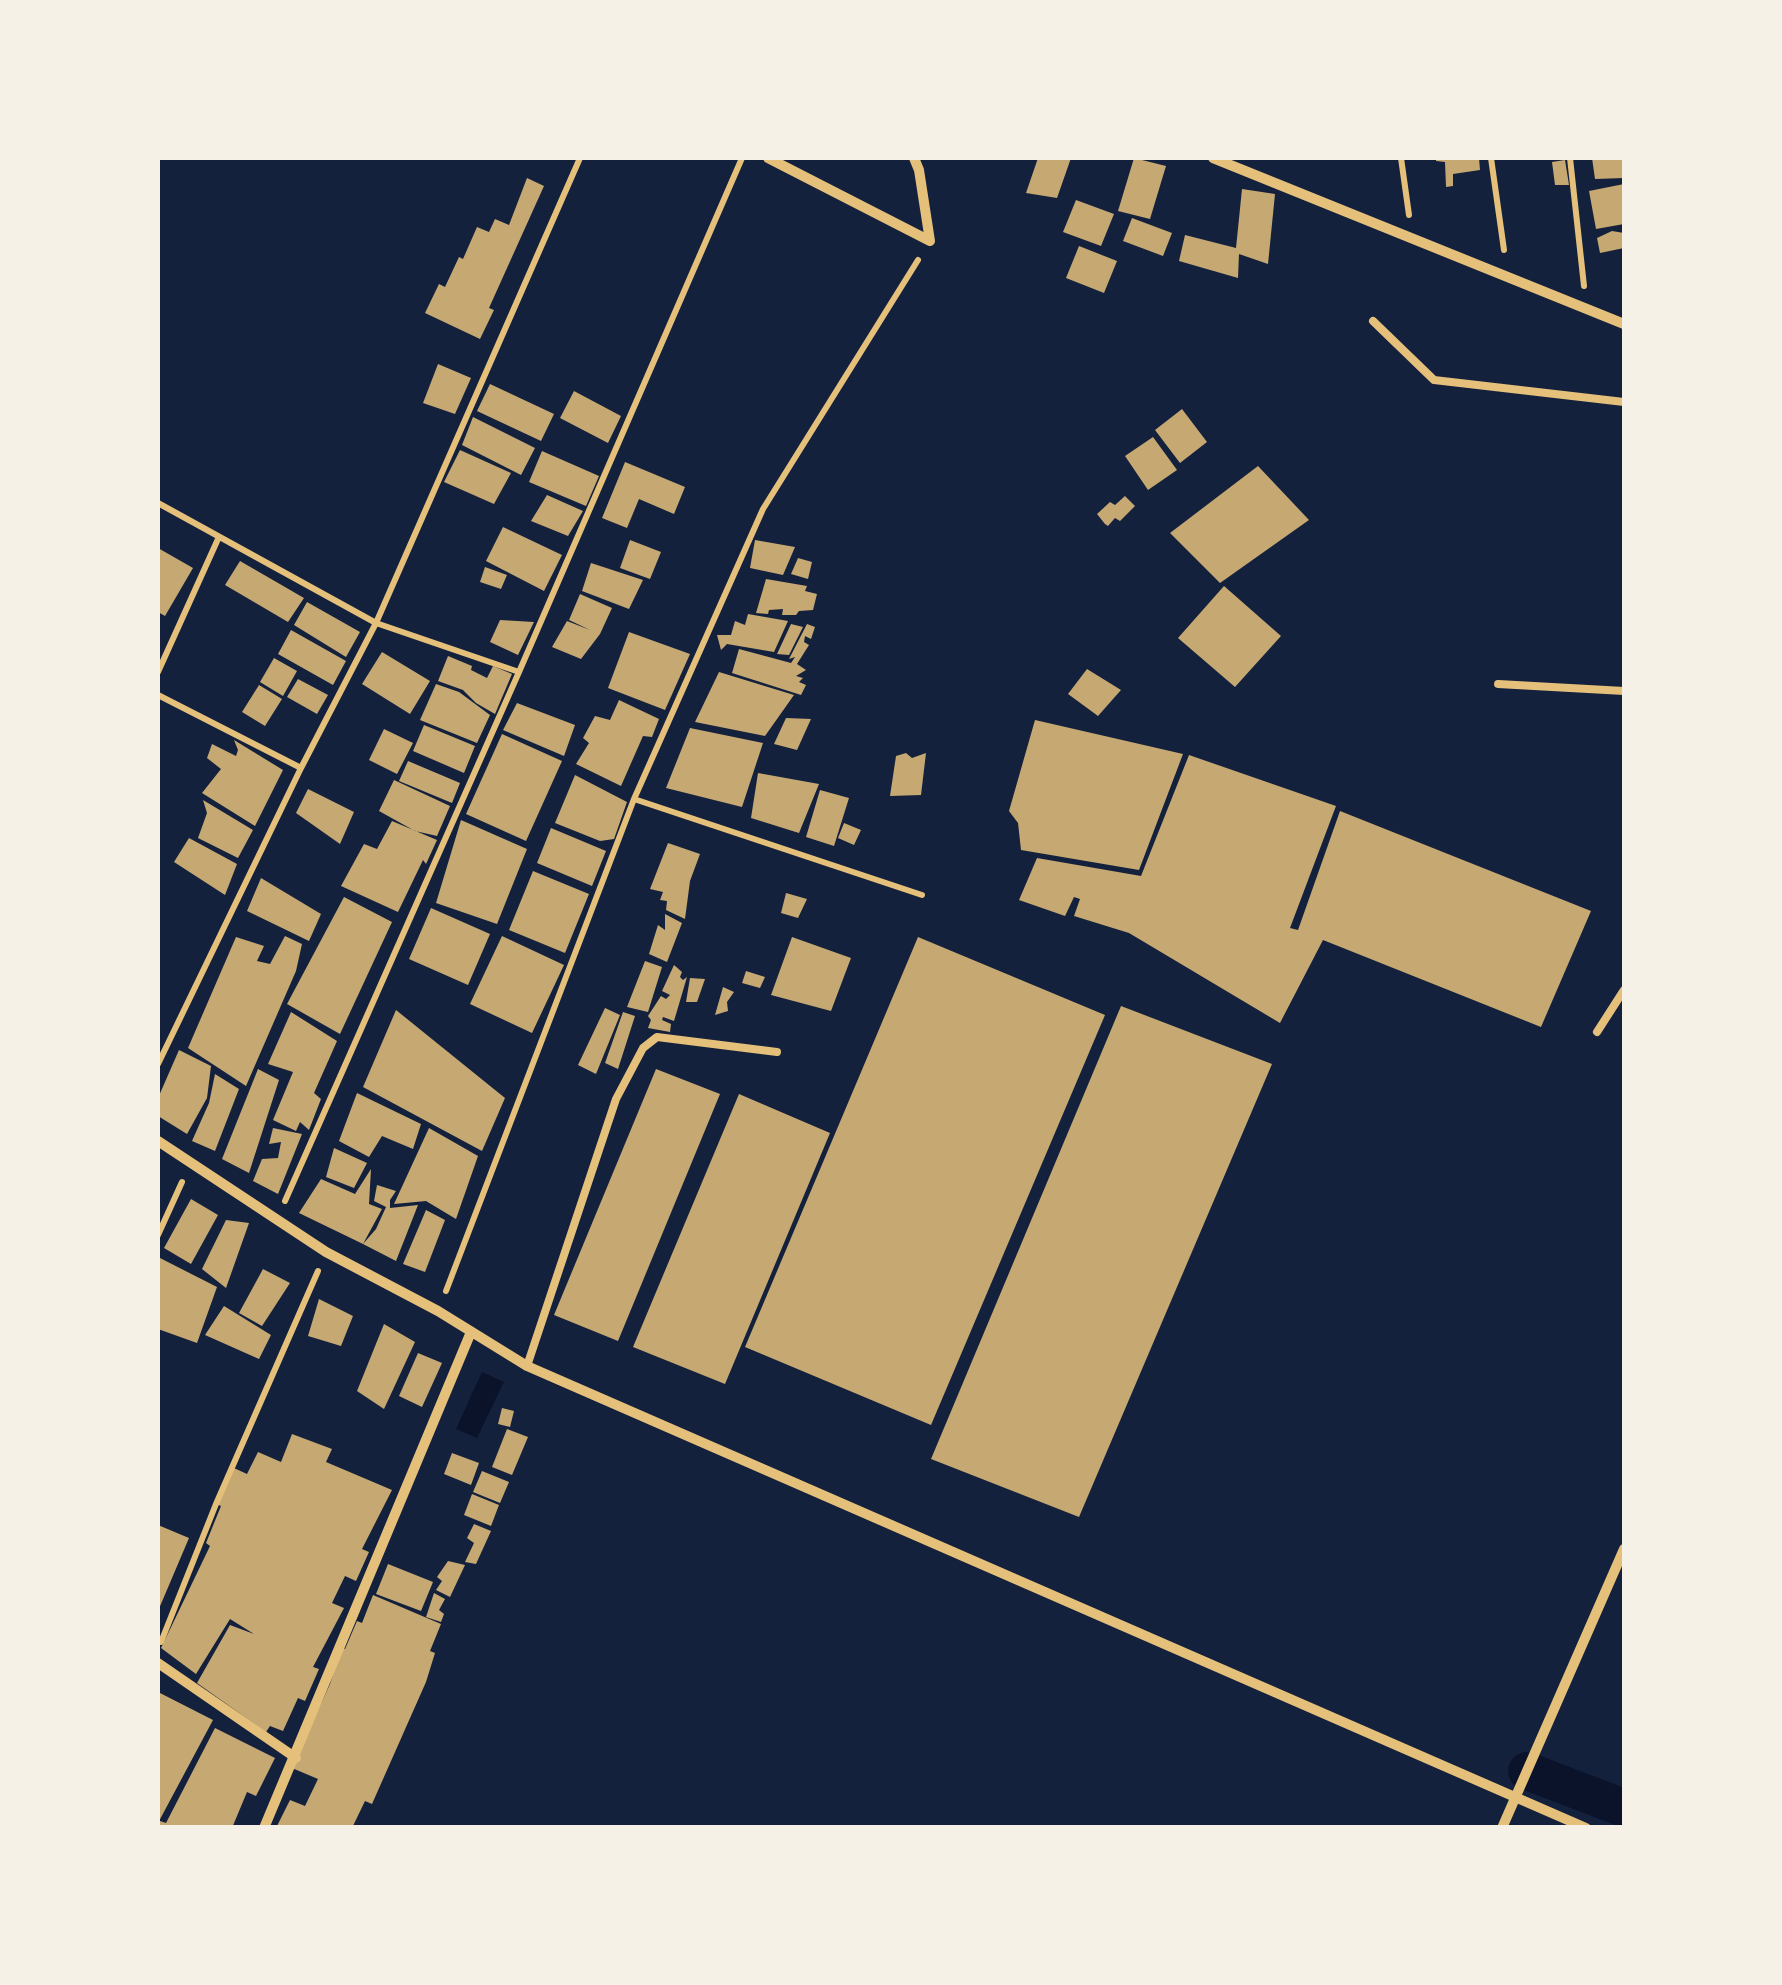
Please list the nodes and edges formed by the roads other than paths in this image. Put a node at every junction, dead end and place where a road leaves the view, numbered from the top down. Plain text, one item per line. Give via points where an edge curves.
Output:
1 (768, 158) edge
2 (914, 158) edge
3 (1214, 158) edge
4 (1373, 321) dead end
5 (1624, 324) edge
6 (1624, 402) edge
7 (1498, 684) dead end
8 (1624, 691) edge
9 (1624, 990) edge
10 (1597, 1032) dead end
11 (777, 1052) dead end
12 (158, 1141) edge
13 (471, 1332) junction
14 (527, 1366) junction
15 (1624, 1549) edge
16 (158, 1663) edge
17 (296, 1758) junction
18 (1516, 1795) junction
19 (264, 1828) edge
20 (1502, 1828) edge
21 (1586, 1828) edge

1 - 2 street via 930,241
3 - 5 street
4 - 6 lane via 1434,380
7 - 8 lane
9 - 10 lane
11 - 14 lane via 657,1038 643,1048 616,1099
12 - 13 street via 326,1252
13 - 14 street
13 - 17 street
14 - 18 street
15 - 18 street
16 - 17 street
17 - 19 street
18 - 20 street
18 - 21 street

